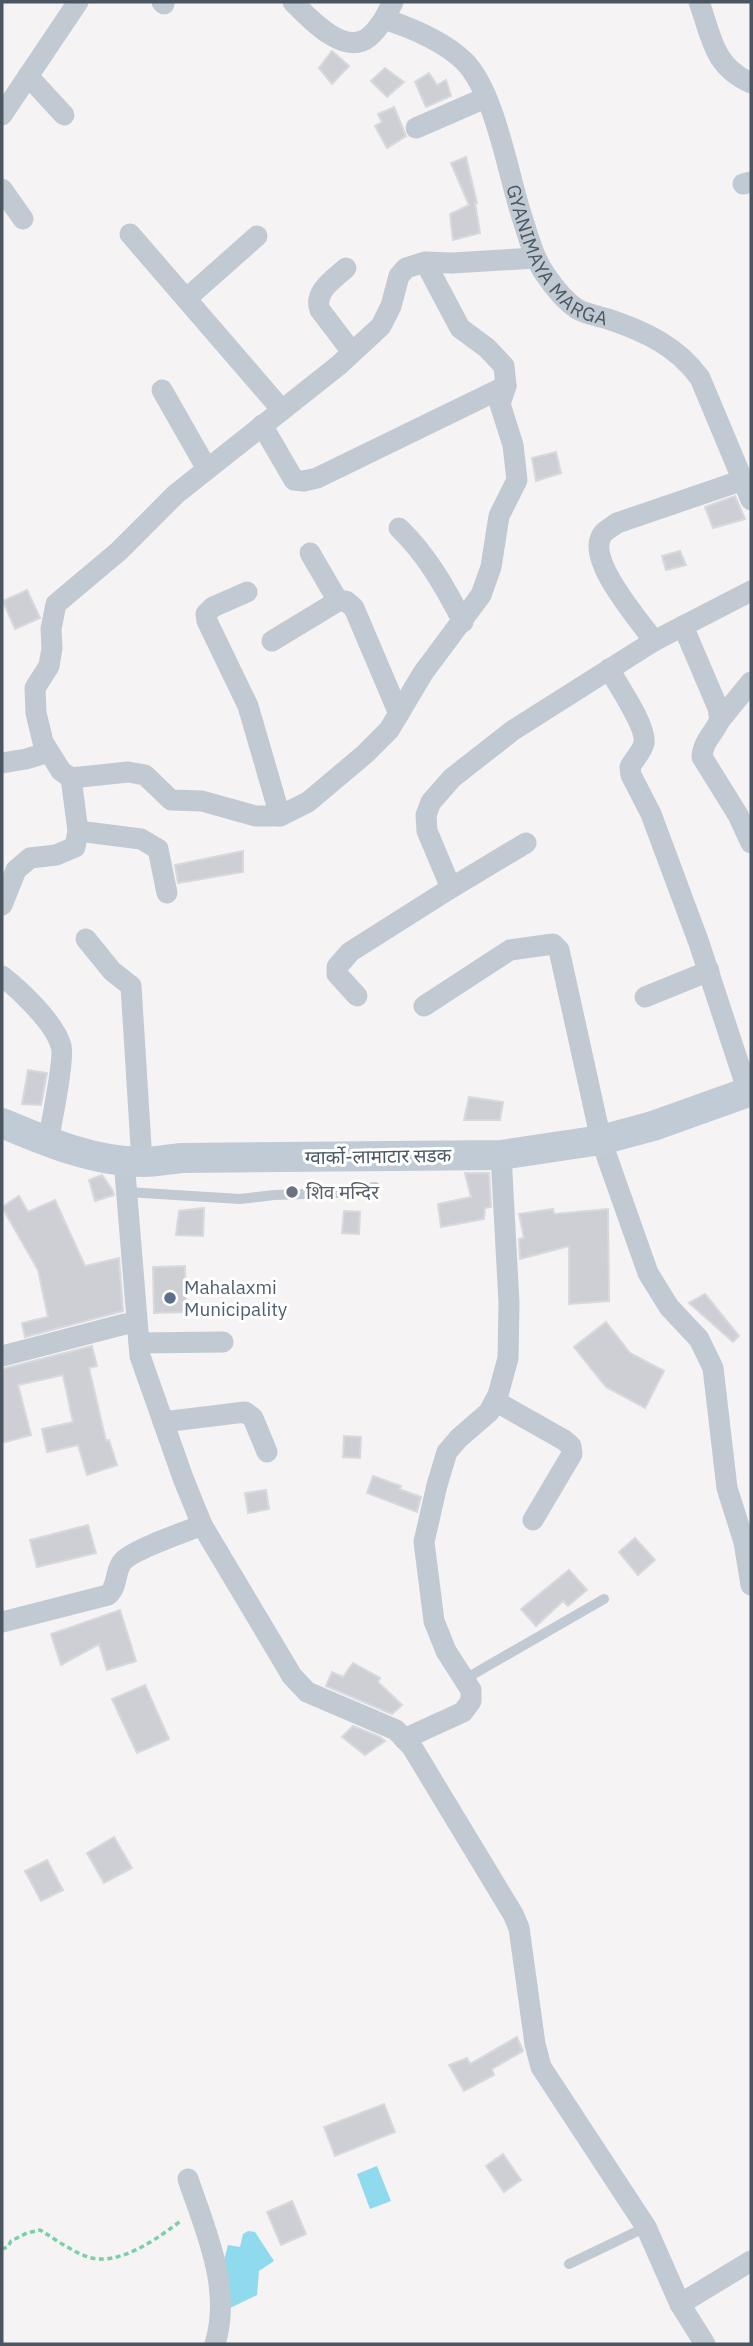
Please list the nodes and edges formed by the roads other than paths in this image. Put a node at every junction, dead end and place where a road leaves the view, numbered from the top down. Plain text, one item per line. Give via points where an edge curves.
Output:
1 (78, 2) edge
2 (293, 2) edge
3 (699, 2) edge
4 (389, 10) edge
5 (28, 76) junction
6 (751, 83) edge
7 (485, 98) junction
8 (2, 115) edge
9 (64, 115) dead end
10 (416, 128) dead end
11 (2, 189) edge
12 (23, 219) dead end
13 (130, 233) dead end
14 (257, 236) dead end
15 (535, 258) junction
16 (425, 262) junction
17 (346, 268) dead end
18 (186, 299) junction
19 (352, 352) junction
20 (506, 386) junction
21 (162, 390) dead end
22 (282, 410) junction
23 (262, 425) junction
24 (207, 469) junction
25 (743, 480) junction
26 (751, 500) edge
27 (399, 527) dead end
28 (310, 553) dead end
29 (751, 591) edge
30 (247, 592) dead end
31 (338, 601) junction
32 (463, 622) junction
33 (682, 626) junction
34 (272, 641) dead end
35 (654, 641) junction
36 (609, 669) junction
37 (751, 682) edge
38 (399, 714) junction
39 (720, 720) junction
40 (49, 752) junction
41 (2, 763) edge
42 (71, 778) junction
43 (280, 816) junction
44 (78, 831) junction
45 (751, 843) edge
46 (526, 844) dead end
47 (9, 867) edge
48 (451, 888) junction
49 (167, 893) dead end
50 (2, 905) edge
51 (86, 939) dead end
52 (709, 971) junction
53 (2, 976) edge
54 (357, 996) dead end
55 (645, 997) dead end
56 (424, 1006) dead end
57 (750, 1091) edge
58 (2, 1124) edge
59 (601, 1140) junction
60 (48, 1142) junction
61 (501, 1155) junction
62 (133, 1161) junction
63 (375, 1187) dead end
64 (127, 1192) junction
65 (138, 1333) junction
66 (223, 1342) dead end
67 (2, 1356) edge
68 (495, 1401) junction
69 (163, 1422) junction
70 (267, 1452) dead end
71 (533, 1520) dead end
72 (202, 1525) junction
73 (751, 1585) edge
74 (604, 1599) dead end
75 (2, 1622) edge
76 (465, 1679) junction
77 (404, 1739) junction
78 (188, 2179) dead end
79 (646, 2227) junction
80 (751, 2261) edge
81 (569, 2264) dead end
82 (680, 2304) junction
83 (215, 2344) edge
84 (705, 2344) edge

1 - 5 street
2 - 4 street via 312,21 344,41 368,38
3 - 6 street via 722,64
4 - 7 street, GYANIMAYA MARGA via 465,62
5 - 8 street
5 - 9 street
7 - 10 street
7 - 15 street, GYANIMAYA MARGA
11 - 12 street
13 - 18 street
14 - 18 street
15 - 16 street
15 - 25 street, GYANIMAYA MARGA via 554,287 578,310 650,335 688,362 700,378
16 - 19 street via 406,268 399,276 380,326
16 - 20 street via 460,328 504,366
17 - 19 street via 320,292 317,303
18 - 22 street
19 - 22 street
20 - 23 street via 304,481 294,480
20 - 32 street via 500,404 513,445 517,480 499,516 488,577
21 - 24 street
22 - 23 street
23 - 24 street
24 - 40 street via 56,604 49,666 36,688 36,713
25 - 26 street, GYANIMAYA MARGA
25 - 35 street via 617,523 601,535 598,549 605,572
27 - 32 street via 442,581
28 - 31 street
29 - 33 street
30 - 43 street via 213,607 206,614 207,621 248,706
31 - 34 street
31 - 38 street via 354,608
32 - 38 street
33 - 35 street
33 - 39 street
35 - 36 street
36 - 48 street via 512,731 452,778 431,802 427,831
36 - 52 street via 644,738 630,767 631,775 651,814
37 - 39 street
38 - 43 street via 365,754 308,802
39 - 45 street via 702,757
40 - 41 street
40 - 42 street
42 - 43 street via 128,772 145,775 171,800 202,801 255,816
42 - 44 street
44 - 47 street via 75,847
44 - 49 street via 141,839 158,849
46 - 48 street
47 - 50 street
48 - 54 street via 350,952 337,967 337,974
51 - 62 street via 131,986
52 - 55 street
52 - 57 street
53 - 60 street via 52,1029 62,1047
56 - 59 street via 510,950 554,944
57 - 59 main road, ग्वार्को-लामाटार सडक
58 - 60 main road, ग्वार्को-लामाटार सडक
59 - 61 main road, ग्वार्को-लामाटार सडक
59 - 73 street via 648,1273 669,1307 699,1339 713,1368 727,1488 744,1542
60 - 62 main road, ग्वार्को-लामाटार सडक
61 - 62 main road, ग्वार्को-लामाटार सडक
61 - 68 street via 508,1358
62 - 64 street
63 - 64 lane via 240,1199
64 - 65 street
65 - 66 street
65 - 67 street via 125,1324
65 - 69 street
68 - 71 street via 571,1446 572,1454
68 - 76 street via 447,1452 424,1542 434,1621 446,1651
69 - 70 street via 245,1412 253,1418
69 - 72 street
72 - 75 street via 129,1556 119,1567 108,1595
72 - 77 street via 292,1676 307,1692 396,1730
74 - 76 lane
76 - 77 street via 471,1701 463,1712
77 - 79 street via 519,1928 541,2067
78 - 83 street via 218,2279 221,2318
79 - 81 lane
79 - 82 street
80 - 82 street
82 - 84 street

